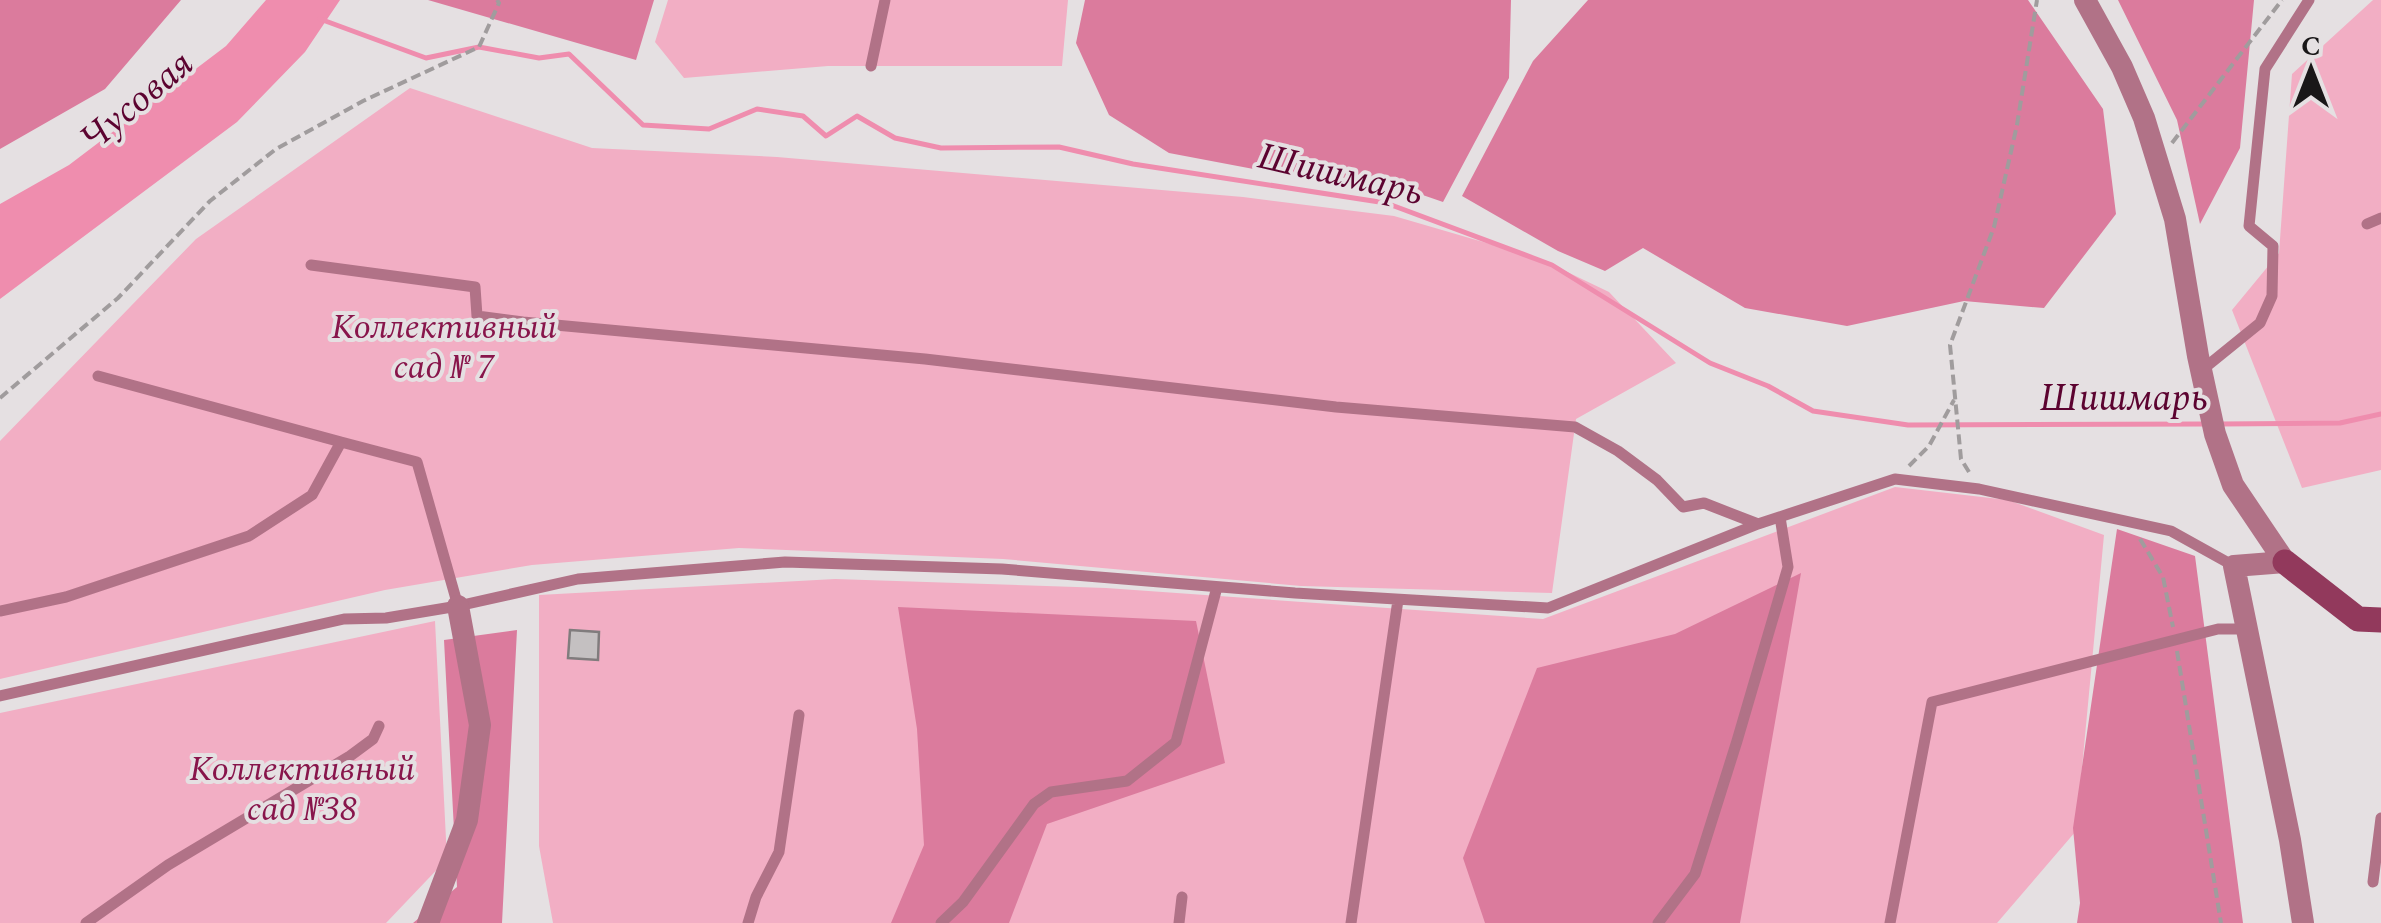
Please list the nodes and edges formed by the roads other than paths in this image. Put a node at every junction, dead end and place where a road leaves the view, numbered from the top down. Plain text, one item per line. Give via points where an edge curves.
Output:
1 (885, 0) edge
2 (2085, 0) edge
3 (2309, 0) edge
4 (872, 66) dead end
5 (2381, 218) edge
6 (2367, 224) dead end
7 (311, 265) dead end
8 (2200, 372) junction
9 (98, 376) dead end
10 (342, 442) junction
11 (1780, 517) junction
12 (1758, 524) junction
13 (2285, 562) junction
14 (2234, 566) junction
15 (1217, 587) junction
16 (1398, 600) junction
17 (458, 606) junction
18 (0, 611) edge
19 (2381, 620) edge
20 (2247, 630) junction
21 (0, 696) edge
22 (799, 715) dead end
23 (379, 726) dead end
24 (2381, 818) edge
25 (2372, 882) dead end
26 (1182, 896) dead end
27 (86, 923) edge
28 (428, 923) edge
29 (748, 923) edge
30 (941, 923) edge
31 (1178, 923) edge
32 (1351, 923) edge
33 (1658, 923) edge
34 (1890, 923) edge
35 (2303, 923) edge

1 - 4 lane
2 - 8 street via 2144,118 2175,219
3 - 8 lane via 2265,69 2250,226 2273,246 2272,296 2260,323
5 - 6 lane
7 - 12 lane via 475,287 477,316 523,322 1574,427 1618,451 1684,508 1704,503
8 - 13 street via 2232,485
9 - 10 lane
10 - 17 lane via 417,462
10 - 18 lane via 312,494 250,536 66,597
11 - 12 lane
11 - 14 lane via 1895,479 1979,489 2171,532
11 - 33 lane via 1788,567 1737,740 1695,874
12 - 16 lane via 1548,608
13 - 14 street
13 - 19 street via 2358,619
14 - 20 street
15 - 16 lane
15 - 17 lane via 1002,569 785,562 578,579
15 - 30 lane via 1176,742 1127,781 1051,792 1034,804
16 - 32 lane
17 - 21 lane via 344,619
17 - 28 street via 480,724 466,820
20 - 34 lane via 2218,629 1932,702
20 - 35 street
22 - 29 lane via 779,852
23 - 27 lane via 350,756 168,865
24 - 25 lane
26 - 31 lane

